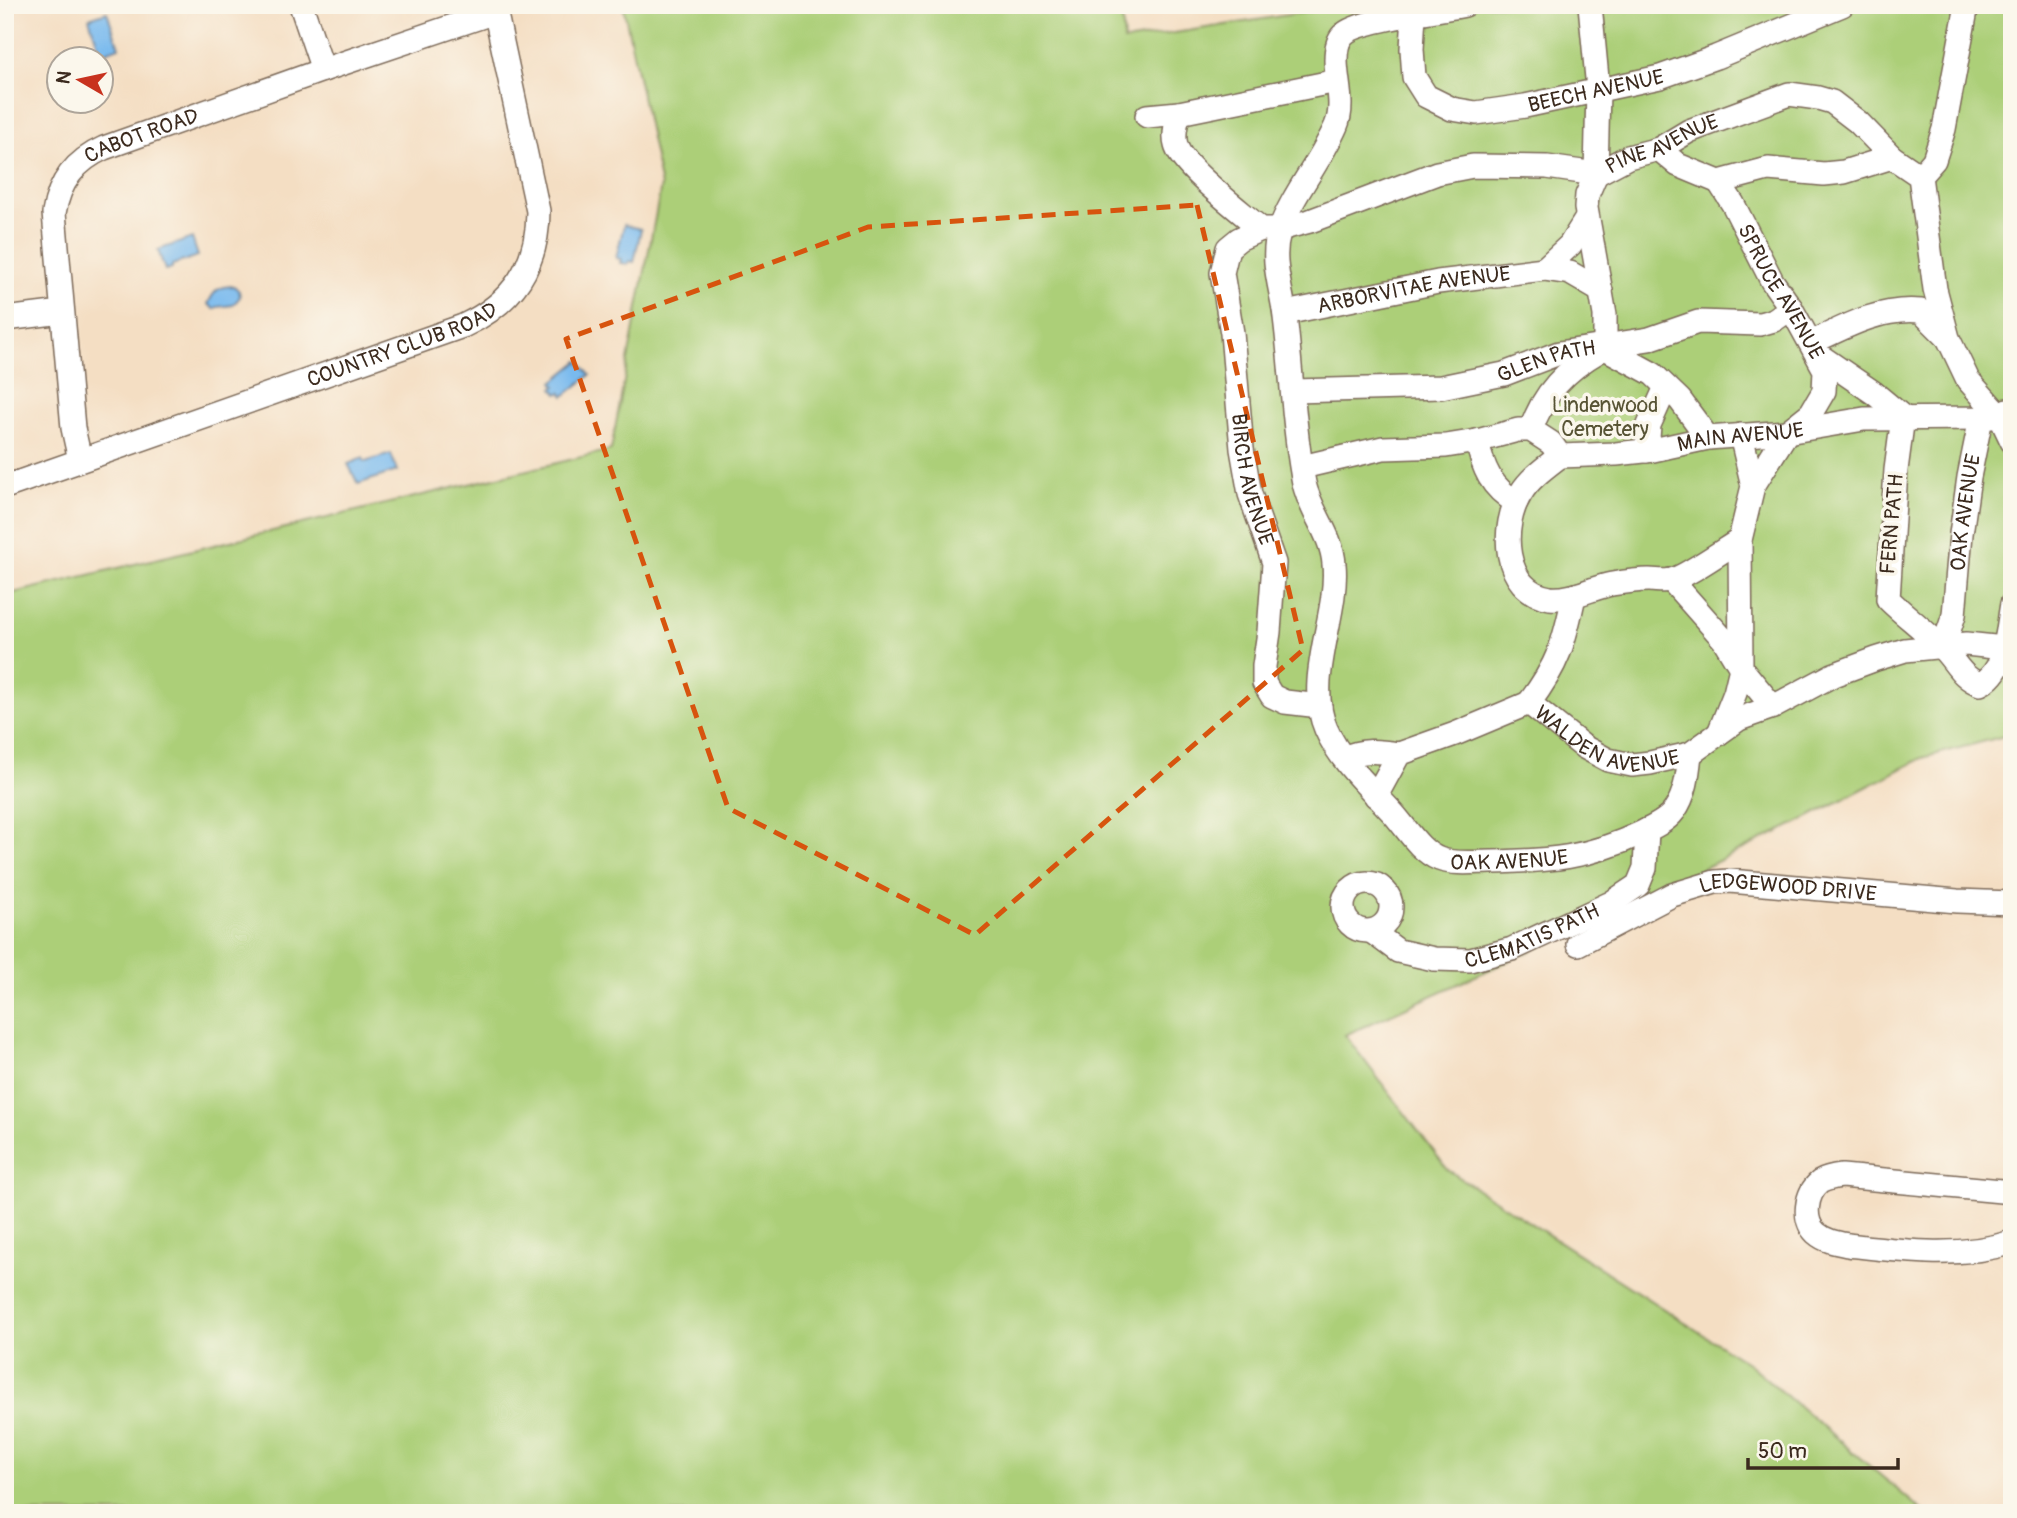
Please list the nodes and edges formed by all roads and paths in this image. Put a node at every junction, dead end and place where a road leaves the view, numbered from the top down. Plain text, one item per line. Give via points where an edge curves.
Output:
1 (301, 5) edge
2 (1465, 5) edge
3 (1590, 5) edge
4 (1842, 5) edge
5 (1967, 5) edge
6 (495, 9) edge
7 (1414, 14) junction
8 (323, 70) junction
9 (1337, 81) junction
10 (1598, 89) junction
11 (1179, 113) junction
12 (1147, 116) dead end
13 (1659, 149) junction
14 (1892, 157) junction
15 (1596, 174) junction
16 (1920, 176) junction
17 (1718, 182) junction
18 (1587, 218) junction
19 (1271, 229) junction
20 (1544, 269) junction
21 (1601, 291) junction
22 (1791, 308) junction
23 (62, 312) junction
24 (1285, 313) junction
25 (5, 319) edge
26 (1948, 338) junction
27 (1605, 348) junction
28 (1814, 349) junction
29 (1666, 387) junction
30 (1294, 391) junction
31 (1998, 414) edge
32 (1903, 417) junction
33 (1531, 430) junction
34 (1787, 432) junction
35 (1741, 435) junction
36 (1708, 438) junction
37 (1477, 441) junction
38 (2012, 441) edge
39 (1647, 451) junction
40 (1560, 456) junction
41 (80, 460) junction
42 (1302, 467) junction
43 (1753, 486) junction
44 (5, 487) edge
45 (1516, 502) junction
46 (1740, 540) junction
47 (1671, 580) junction
48 (1574, 596) junction
49 (2012, 604) edge
50 (1943, 648) junction
51 (2004, 648) junction
52 (1741, 668) junction
53 (1529, 702) junction
54 (1320, 706) junction
55 (1773, 707) junction
56 (1719, 733) junction
57 (1399, 754) junction
58 (1690, 754) junction
59 (1344, 758) junction
60 (1376, 796) junction
61 (1647, 830) junction
62 (2012, 903) edge
63 (1371, 931) dead end
64 (1578, 944) dead end
65 (2012, 1192) edge
66 (2012, 1242) edge

1 - 8 street
2 - 7 street
3 - 10 street
4 - 10 street, BEECH AVENUE via 1661,76
5 - 16 street via 1944,129 1934,160
6 - 8 street, CABOT ROAD
6 - 41 street, COUNTRY CLUB ROAD via 538,211 531,259 504,300 463,326
7 - 9 street via 1362,24 1343,33 1335,57
7 - 10 street, BEECH AVENUE via 1414,77 1426,96 1452,109 1476,113
8 - 23 street, CABOT ROAD via 104,148 82,160 65,178 54,213
9 - 11 street
9 - 19 street via 1339,120
10 - 15 street
11 - 12 street
11 - 19 street via 1176,146 1188,165
13 - 14 street, PINE AVENUE via 1689,131 1789,94 1832,102
13 - 15 street, PINE AVENUE
13 - 17 street via 1678,165
14 - 16 street, PINE AVENUE
14 - 17 street via 1844,172 1768,169
15 - 18 street via 1587,195
15 - 19 street, PINE AVENUE via 1547,167 1474,166 1437,173 1310,221
16 - 26 street via 1935,289
17 - 22 street, SPRUCE AVENUE
18 - 20 street via 1570,245
18 - 21 street
19 - 24 street
19 - 54 street, BIRCH AVENUE via 1239,239 1228,248 1222,273 1246,471 1259,524 1275,563 1264,683 1272,695 1285,702
20 - 21 street, ARBORVITAE AVENUE via 1570,273
20 - 24 street, ARBORVITAE AVENUE via 1438,282
21 - 27 street
22 - 27 street, GLEN PATH via 1760,324 1698,322 1648,340
22 - 28 street, SPRUCE AVENUE
23 - 25 street
23 - 41 street, CABOT ROAD
24 - 30 street
26 - 28 street via 1921,311 1907,309 1840,327
26 - 31 street via 1968,380
27 - 29 street via 1653,374
27 - 30 street, GLEN PATH via 1559,354 1504,374 1441,387
27 - 33 street via 1578,363 1555,385 1537,411
28 - 32 street
28 - 34 street, SPRUCE AVENUE via 1825,370 1824,391 1811,414
29 - 36 street
29 - 39 street via 1649,425
30 - 42 street
31 - 32 street, MAIN AVENUE
31 - 38 street
31 - 50 street, OAK AVENUE via 1965,499 1954,615
32 - 34 street, MAIN AVENUE
32 - 50 street, FERN PATH via 1888,599
33 - 37 street via 1518,429
33 - 40 street via 1551,443
34 - 35 street, MAIN AVENUE
34 - 43 street, SPRUCE AVENUE
35 - 36 street, MAIN AVENUE
35 - 43 street
36 - 39 street, MAIN AVENUE
37 - 42 street via 1383,448
37 - 45 street via 1491,481
39 - 40 street, MAIN AVENUE
40 - 45 street via 1522,490
41 - 44 street, COUNTRY CLUB ROAD
42 - 54 street, OAK AVENUE via 1334,564 1320,667
43 - 46 street
45 - 48 street via 1508,524 1516,578 1546,597
46 - 47 street
46 - 52 street
47 - 48 street via 1610,584
47 - 52 street via 1724,640
48 - 53 street, WALDEN AVENUE via 1559,658
49 - 51 street
50 - 51 street via 1966,644
50 - 51 street via 1956,667 1980,684 1990,680
50 - 55 street via 1905,650 1876,659 1833,675
52 - 55 street
52 - 56 street
53 - 57 street, WALDEN AVENUE
53 - 58 street, WALDEN AVENUE via 1584,747 1608,760 1632,765
54 - 59 street, OAK AVENUE via 1325,728
55 - 56 street via 1739,719
56 - 58 street
57 - 59 street, WALDEN AVENUE via 1357,752
57 - 60 street
58 - 61 street, OAK AVENUE via 1683,793 1674,812
59 - 60 street, OAK AVENUE
60 - 61 street, OAK AVENUE via 1422,847 1438,859 1459,863 1564,859 1610,848
61 - 63 street, CLEMATIS PATH via 1645,868 1638,885 1611,903 1511,949 1470,960 1434,960 1398,951
62 - 64 street, LEDGEWOOD DRIVE via 1715,882 1672,895
65 - 66 street via 1842,1176 1823,1180 1814,1188 1808,1209 1808,1220 1818,1235 1848,1245 1946,1252 1992,1249

